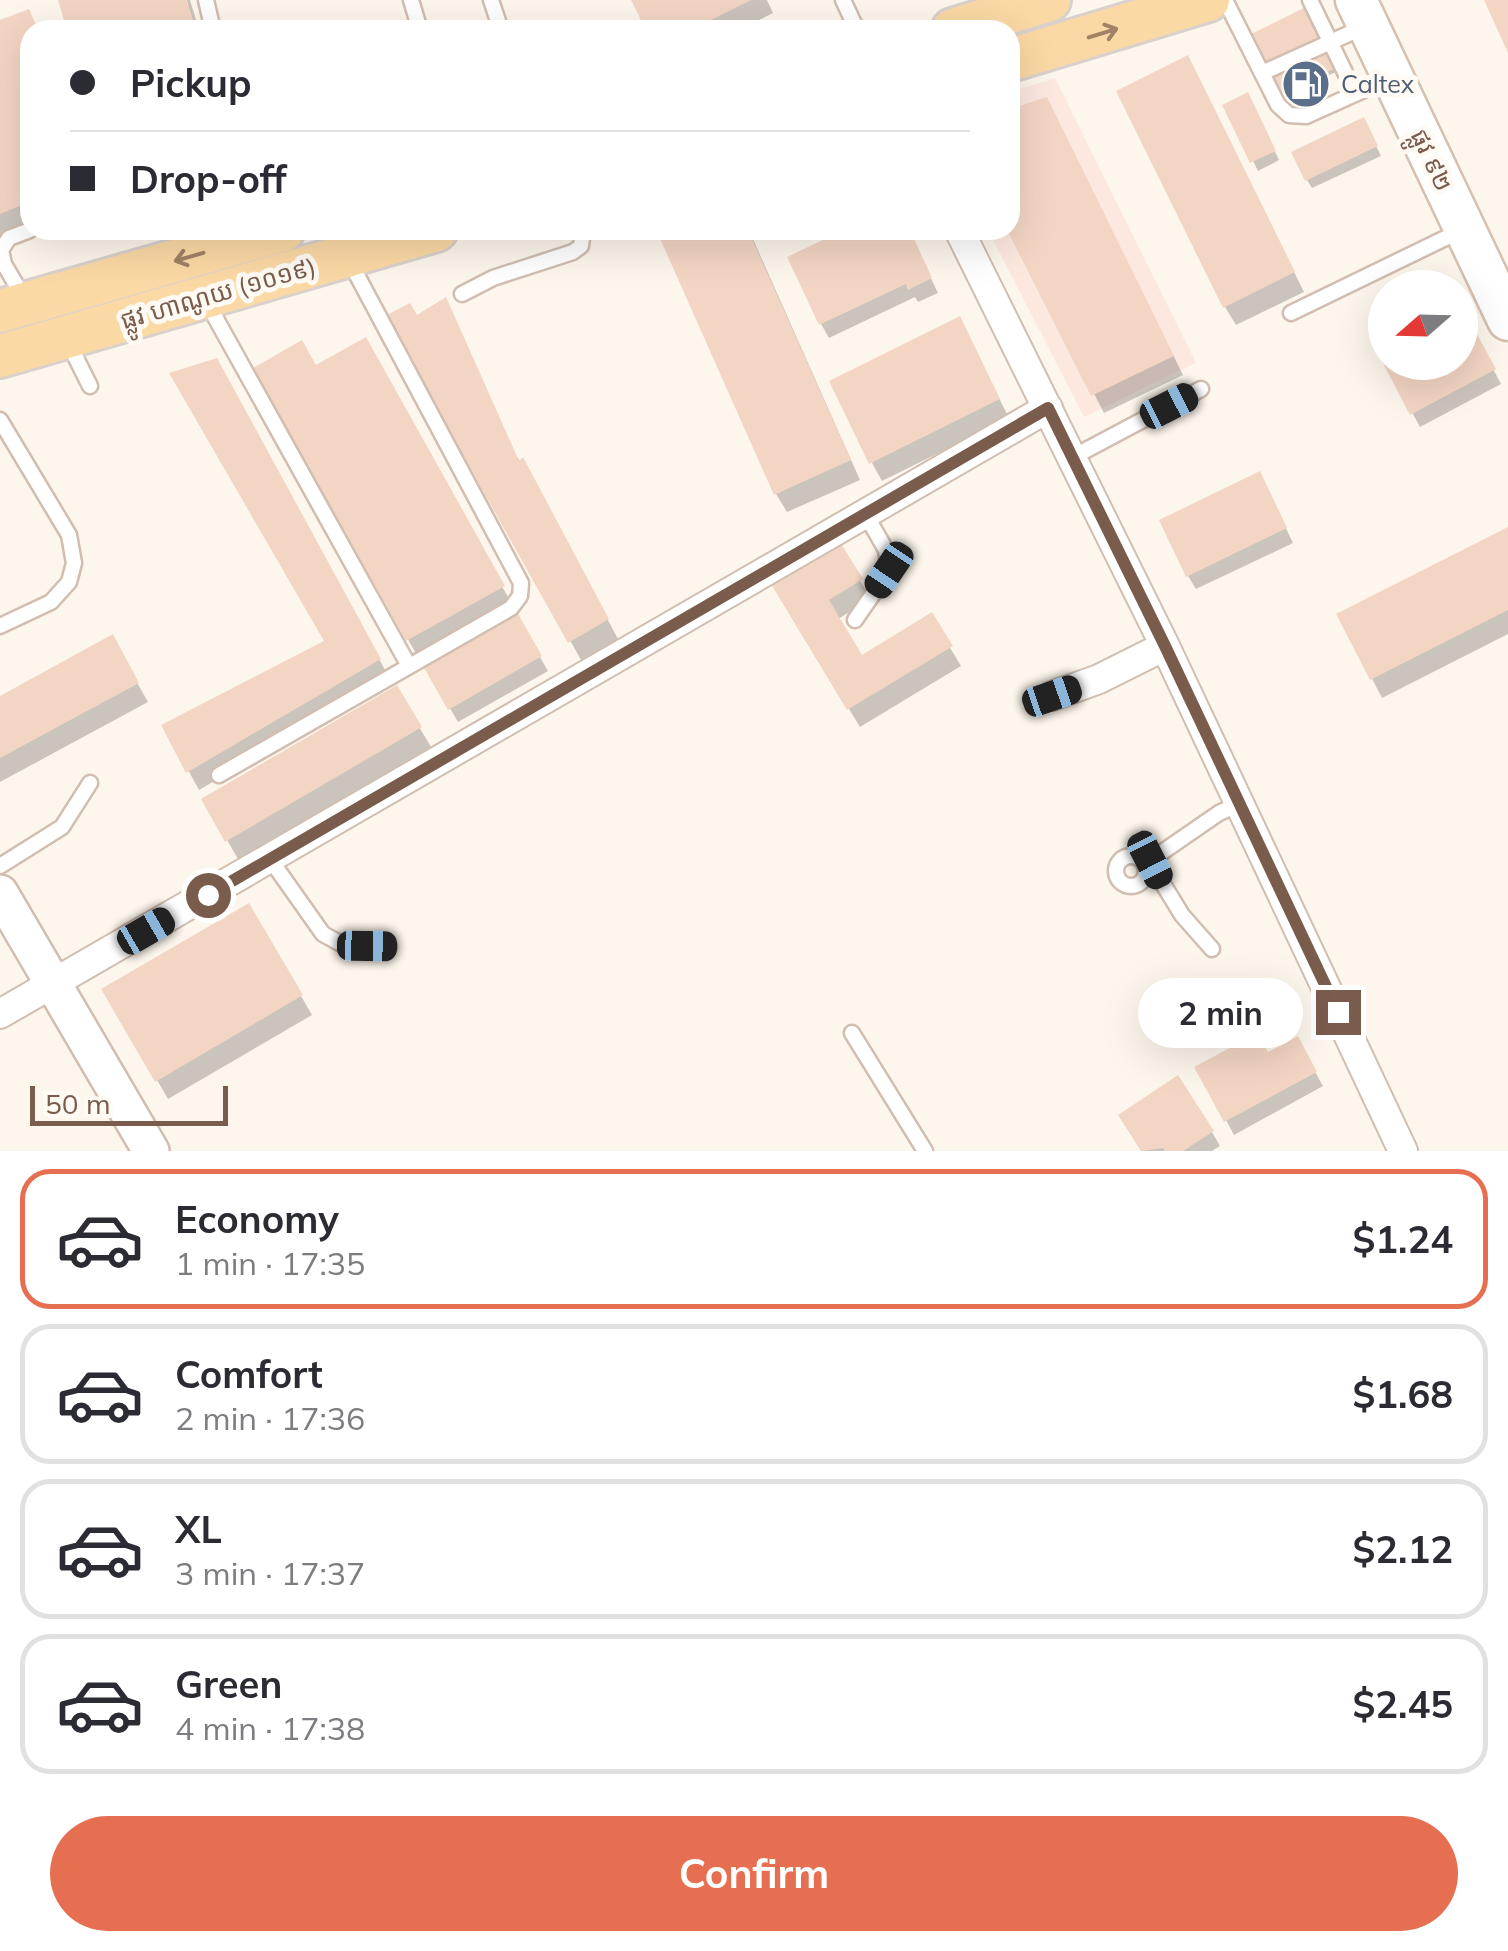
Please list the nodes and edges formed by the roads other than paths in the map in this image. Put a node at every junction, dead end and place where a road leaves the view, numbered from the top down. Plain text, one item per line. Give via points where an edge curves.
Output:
1 (1049, 0) edge
2 (1208, 0) edge
3 (1225, 0) edge
4 (1310, 0) edge
5 (1362, 12) edge
6 (984, 20) edge
7 (1330, 42) junction
8 (1020, 57) edge
9 (1262, 72) junction
10 (1392, 76) junction
11 (1355, 94) junction
12 (1465, 229) junction
13 (20, 234) edge
14 (248, 240) edge
15 (401, 240) edge
16 (582, 240) edge
17 (964, 240) edge
18 (346, 256) junction
19 (462, 294) dead end
20 (204, 297) junction
21 (14, 307) edge
22 (1290, 313) dead end
23 (1508, 320) edge
24 (65, 336) junction
25 (0, 356) edge
26 (90, 386) dead end
27 (1202, 390) dead end
28 (1048, 408) junction
29 (0, 420) edge
30 (5, 442) edge
31 (1072, 457) junction
32 (866, 514) junction
33 (855, 620) dead end
34 (0, 626) edge
35 (1165, 646) junction
36 (409, 666) junction
37 (1052, 696) dead end
38 (218, 775) dead end
39 (90, 783) dead end
40 (1239, 804) junction
41 (270, 859) junction
42 (0, 866) edge
43 (0, 894) edge
44 (390, 947) dead end
45 (1212, 949) dead end
46 (54, 985) junction
47 (0, 1014) edge
48 (852, 1033) dead end
49 (151, 1151) edge
50 (924, 1151) edge
51 (1403, 1151) edge

1 - 6 main road
8 -> 2 main road
3 - 9 lane
4 - 7 lane
5 - 7 lane
5 - 10 main road, ផ្លូវ ៩២
7 - 9 lane
7 - 11 lane
9 - 11 lane via 1289,115 1306,116
10 - 11 lane
10 - 12 main road, ផ្លូវ ៩២
12 - 22 lane
12 - 23 main road, ផ្លូវ ៩២
13 - 21 lane via 1,250
14 -> 21 main road, ផ្លូវ ហាណូយ (១០១៩)
15 - 18 main road, ផ្លូវ ហាណូយ (១០១៩)
16 - 19 lane via 573,252
17 - 28 street
18 - 20 main road, ផ្លូវ ហាណូយ (១០១៩)
18 - 36 lane via 521,583 510,608
20 - 24 main road, ផ្លូវ ហាណូយ (១០១៩)
20 - 36 lane
24 - 25 main road, ផ្លូវ ហាណូយ (១០១៩)
24 - 26 lane
27 - 31 lane
28 - 31 street
28 - 32 street
29 - 30 lane
30 - 34 lane via 69,535 74,563 69,582 51,602
31 - 35 street
32 - 33 lane via 889,570
32 - 41 street
35 - 37 street
35 - 40 street
36 - 38 lane
39 - 42 lane via 62,827
40 - 45 lane via 1147,862
40 - 51 street
41 - 44 lane via 324,934 345,946
41 - 46 street
43 - 46 street
46 - 47 street
46 - 49 street
48 - 50 lane

